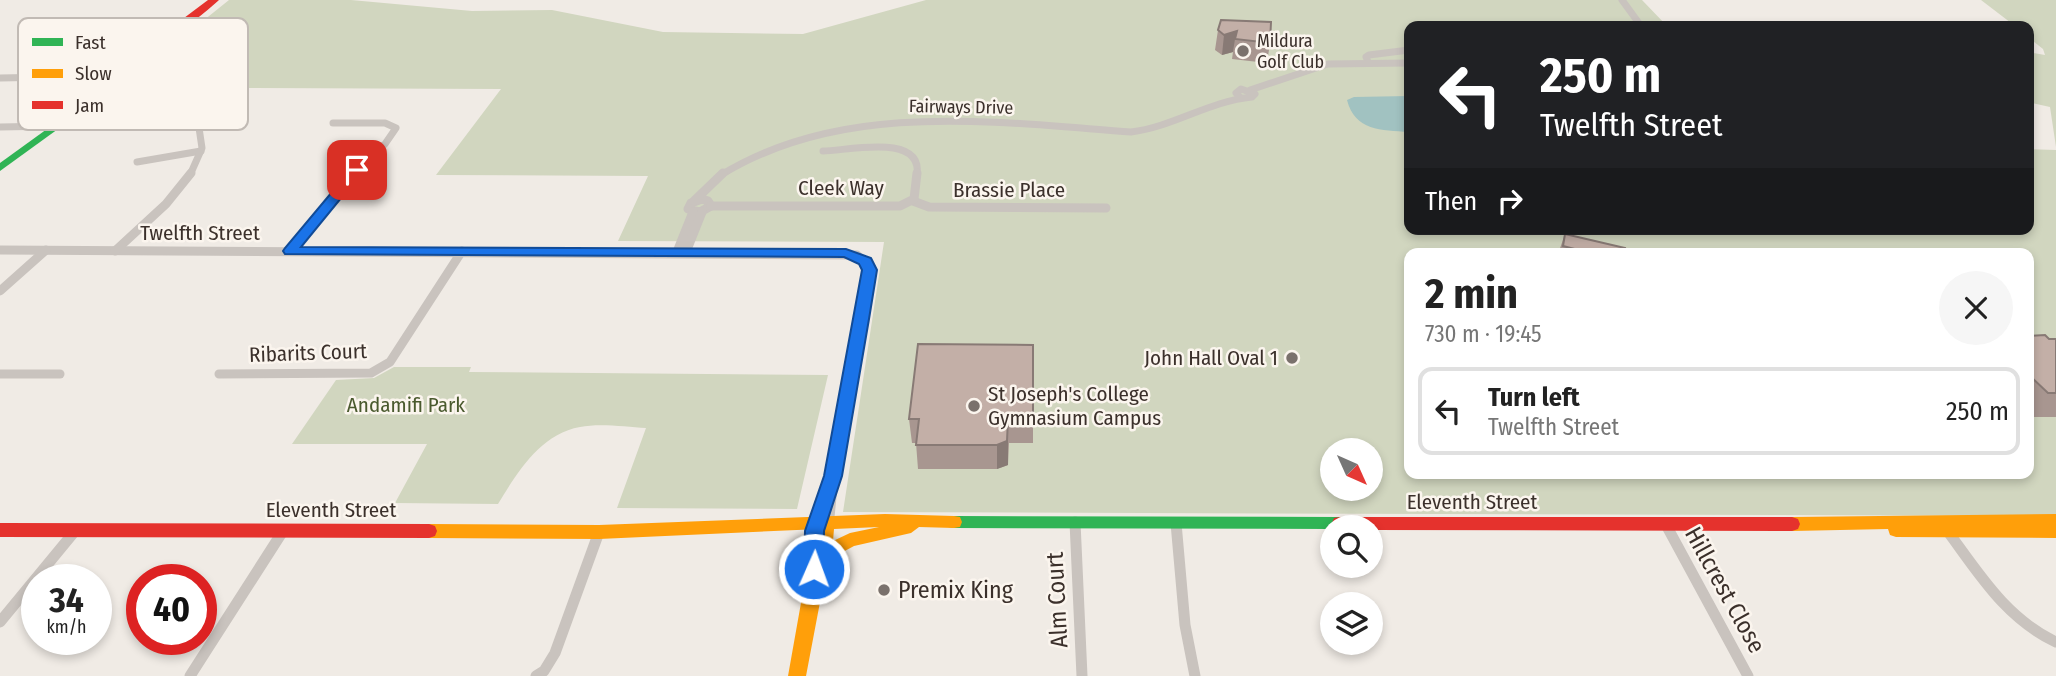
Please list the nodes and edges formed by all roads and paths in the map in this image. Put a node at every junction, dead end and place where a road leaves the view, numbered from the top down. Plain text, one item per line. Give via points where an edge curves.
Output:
1 (214, 0) edge
2 (1622, 0) edge
3 (191, 18) edge
4 (1637, 21) edge
5 (1404, 51) edge
6 (1368, 62) junction
7 (1404, 63) edge
8 (0, 79) edge
9 (18, 79) edge
10 (333, 123) dead end
11 (0, 127) edge
12 (18, 127) edge
13 (45, 130) edge
14 (46, 130) edge
15 (199, 130) edge
16 (201, 151) junction
17 (823, 151) dead end
18 (0, 162) edge
19 (137, 162) dead end
20 (0, 168) edge
21 (708, 200) junction
22 (913, 201) junction
23 (1106, 208) dead end
24 (698, 212) junction
25 (0, 250) edge
26 (46, 250) junction
27 (115, 251) junction
28 (290, 251) junction
29 (462, 251) junction
30 (681, 252) junction
31 (0, 291) edge
32 (0, 374) edge
33 (60, 374) dead end
34 (219, 374) dead end
35 (2056, 520) edge
36 (948, 522) junction
37 (1075, 522) junction
38 (1176, 523) junction
39 (1665, 523) junction
40 (915, 525) junction
41 (822, 526) junction
42 (1943, 526) junction
43 (0, 530) edge
44 (75, 531) junction
45 (283, 531) junction
46 (2056, 531) edge
47 (599, 532) junction
48 (822, 555) junction
49 (813, 586) junction
50 (0, 622) edge
51 (2056, 642) edge
52 (190, 676) edge
53 (536, 676) edge
54 (797, 676) edge
55 (1082, 676) edge
56 (1195, 676) edge
57 (1748, 676) edge

1 - 3 main road
2 - 4 street
5 - 6 street via 1369,55
6 - 7 street
6 - 21 street, Fairways Drive via 1328,64 1252,91 1252,97 1235,97 1148,130 967,120 853,128 748,159 720,175
8 - 9 street
10 - 28 street via 390,124 396,130
11 - 12 street
13 - 18 main road
14 - 20 main road
15 - 16 street
16 - 19 street
16 - 27 street via 184,182
17 - 22 street, Cleek Way via 890,144 903,148 918,168
21 - 22 street, Cleek Way via 900,206
21 - 24 street, Fairways Drive
21 - 24 street, Cleek Way via 694,201 688,207
22 - 23 street, Brassie Place via 929,207
24 - 30 street
25 - 26 street, Twelfth Street
26 - 27 street, Twelfth Street
26 - 31 street
27 - 28 street, Twelfth Street
28 - 29 street, Twelfth Street
29 - 30 street, Twelfth Street
29 - 34 street, Ribarits Court via 390,362 379,370 359,375
30 - 41 street, Twelfth Street via 846,253 868,265
32 - 33 street
35 - 42 main road, Eleventh Street
36 - 37 main road, Eleventh Street
36 - 40 main road, Eleventh Street
36 - 41 main road, Eleventh Street via 885,520
37 - 38 main road, Eleventh Street
37 - 55 street, Alm Court
38 - 39 main road, Eleventh Street
38 - 56 street via 1185,625
39 - 42 main road, Eleventh Street
39 - 57 street, Hillcrest Close
40 - 41 main road, Eleventh Street
40 - 48 main road via 850,540
41 - 47 main road, Eleventh Street
41 - 48 main road
41 - 49 main road
42 - 46 main road, Eleventh Street
42 - 51 street via 2015,618
43 - 44 main road, Eleventh Street
44 - 45 main road, Eleventh Street
44 - 50 street
45 - 47 main road, Eleventh Street
45 - 52 street
47 - 53 street via 555,653
48 - 49 main road
49 - 54 main road

